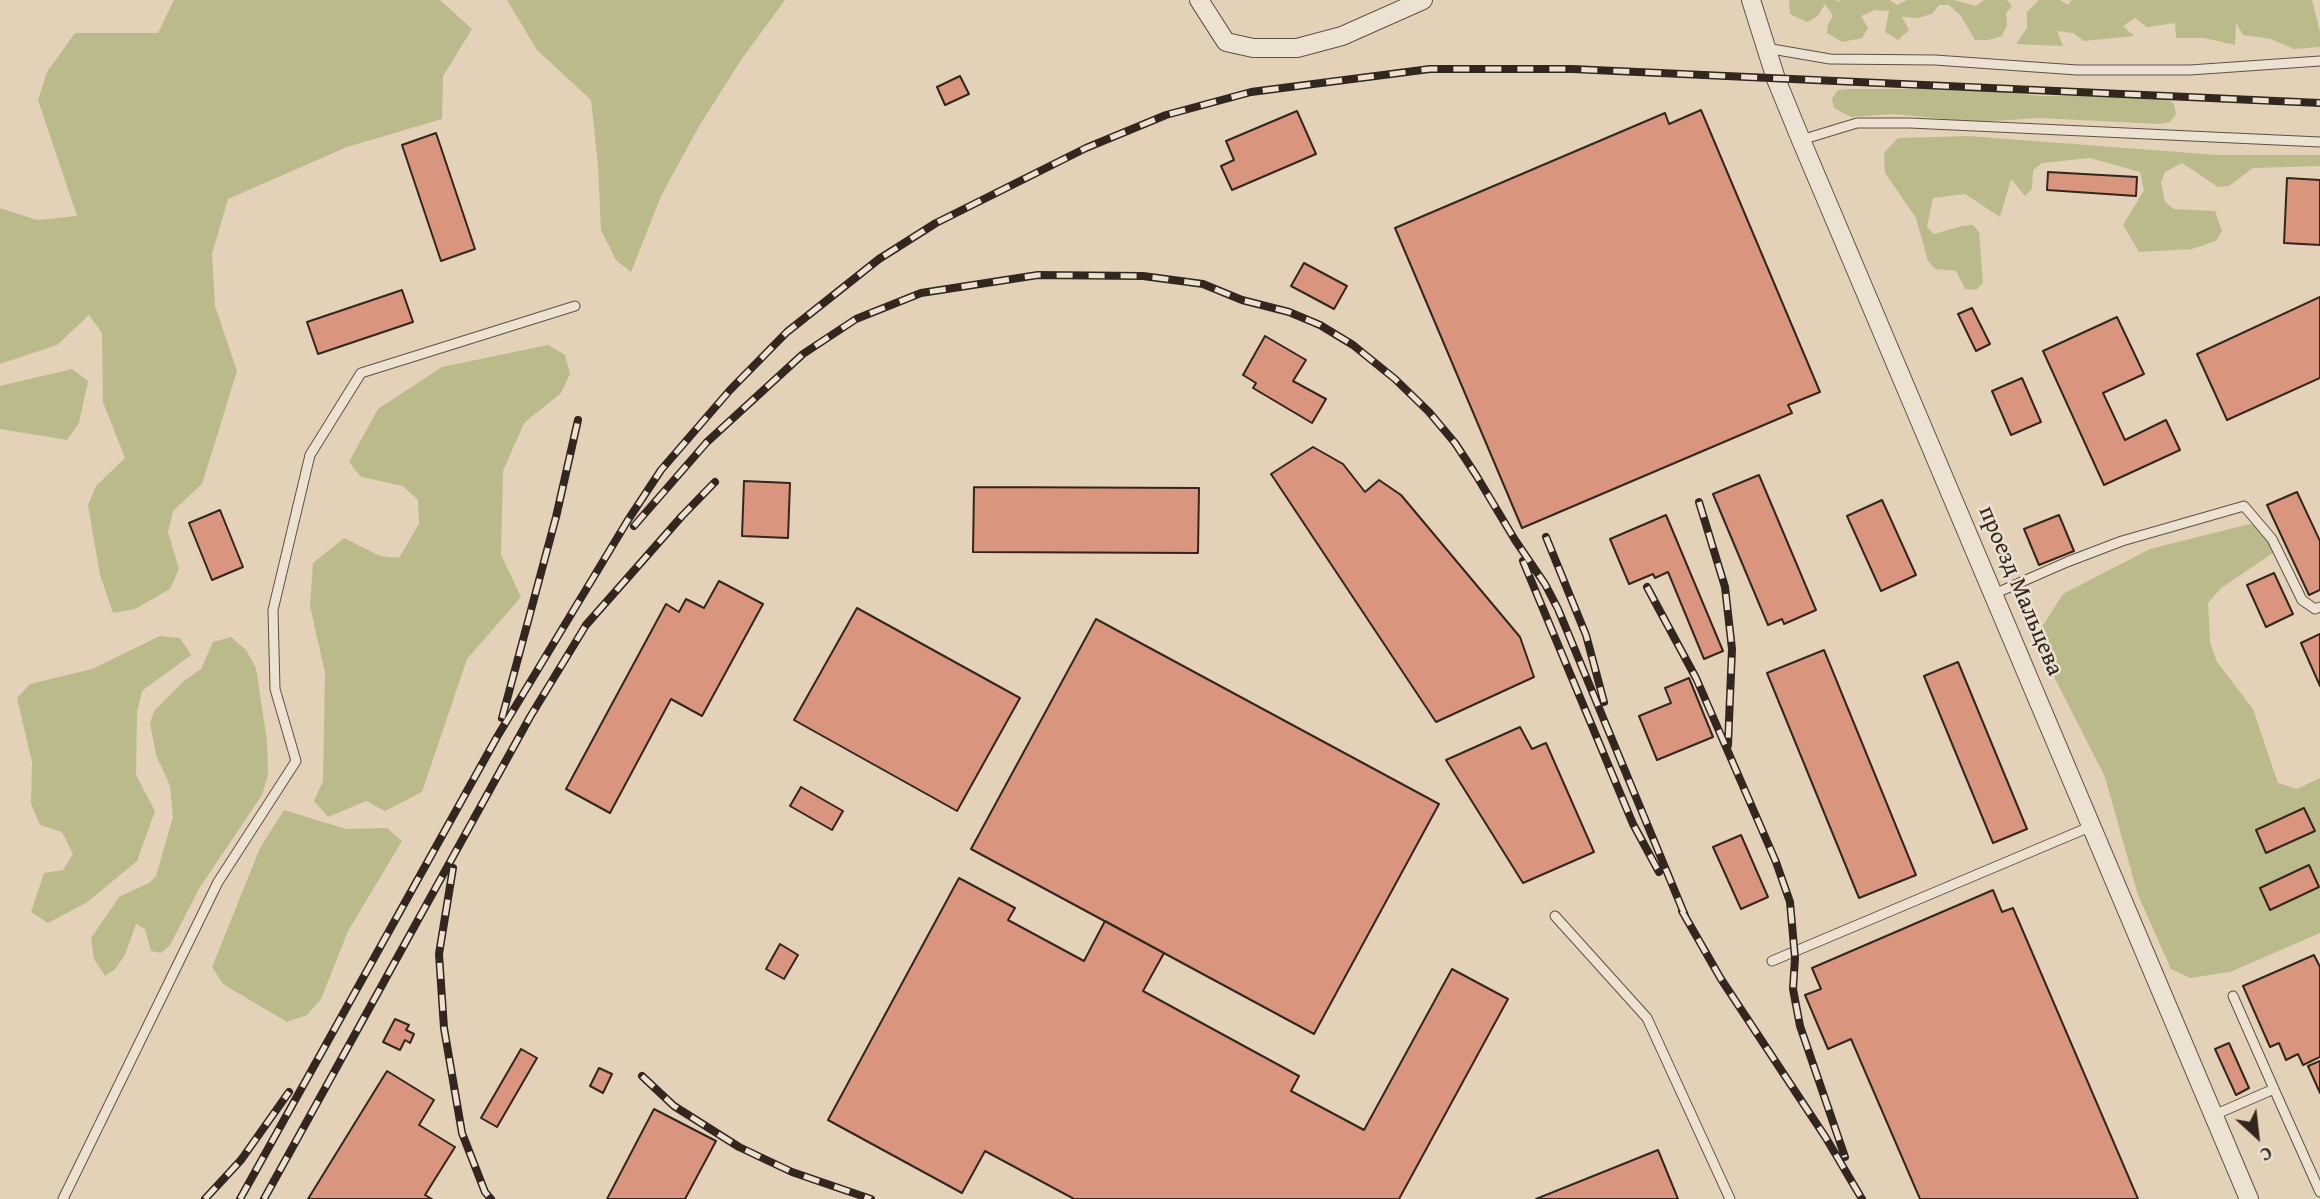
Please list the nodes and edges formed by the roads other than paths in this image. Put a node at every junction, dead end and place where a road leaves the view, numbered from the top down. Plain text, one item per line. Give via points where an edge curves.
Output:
1 (1199, 0) edge
2 (1423, 0) edge
3 (1751, 0) edge
4 (1765, 48) junction
5 (2320, 61) edge
6 (1801, 140) junction
7 (2320, 142) edge
8 (575, 306) dead end
9 (1994, 594) junction
10 (2320, 607) edge
11 (2092, 826) junction
12 (1555, 916) dead end
13 (1772, 961) dead end
14 (2233, 996) dead end
15 (2274, 1089) junction
16 (2214, 1115) junction
17 (2320, 1192) edge
18 (63, 1199) edge
19 (1730, 1199) edge
20 (2249, 1199) edge

1 - 2 street via 1226,42 1253,48 1297,48 1342,36
3 - 4 street, проезд Мальцева
4 - 5 lane via 1830,59 1934,60 2077,70 2190,70
4 - 6 street, проезд Мальцева
6 - 7 lane via 1857,123 1910,122
6 - 9 street, проезд Мальцева
8 - 18 lane via 361,373 310,455 273,610 275,689 296,761 218,882
9 - 10 lane via 2122,541 2244,506 2272,539 2302,600 2315,610
9 - 11 street, проезд Мальцева
11 - 13 lane
11 - 16 street, проезд Мальцева
12 - 19 lane via 1647,1018
14 - 15 lane
15 - 16 lane
15 - 17 lane
16 - 20 street, проезд Мальцева

